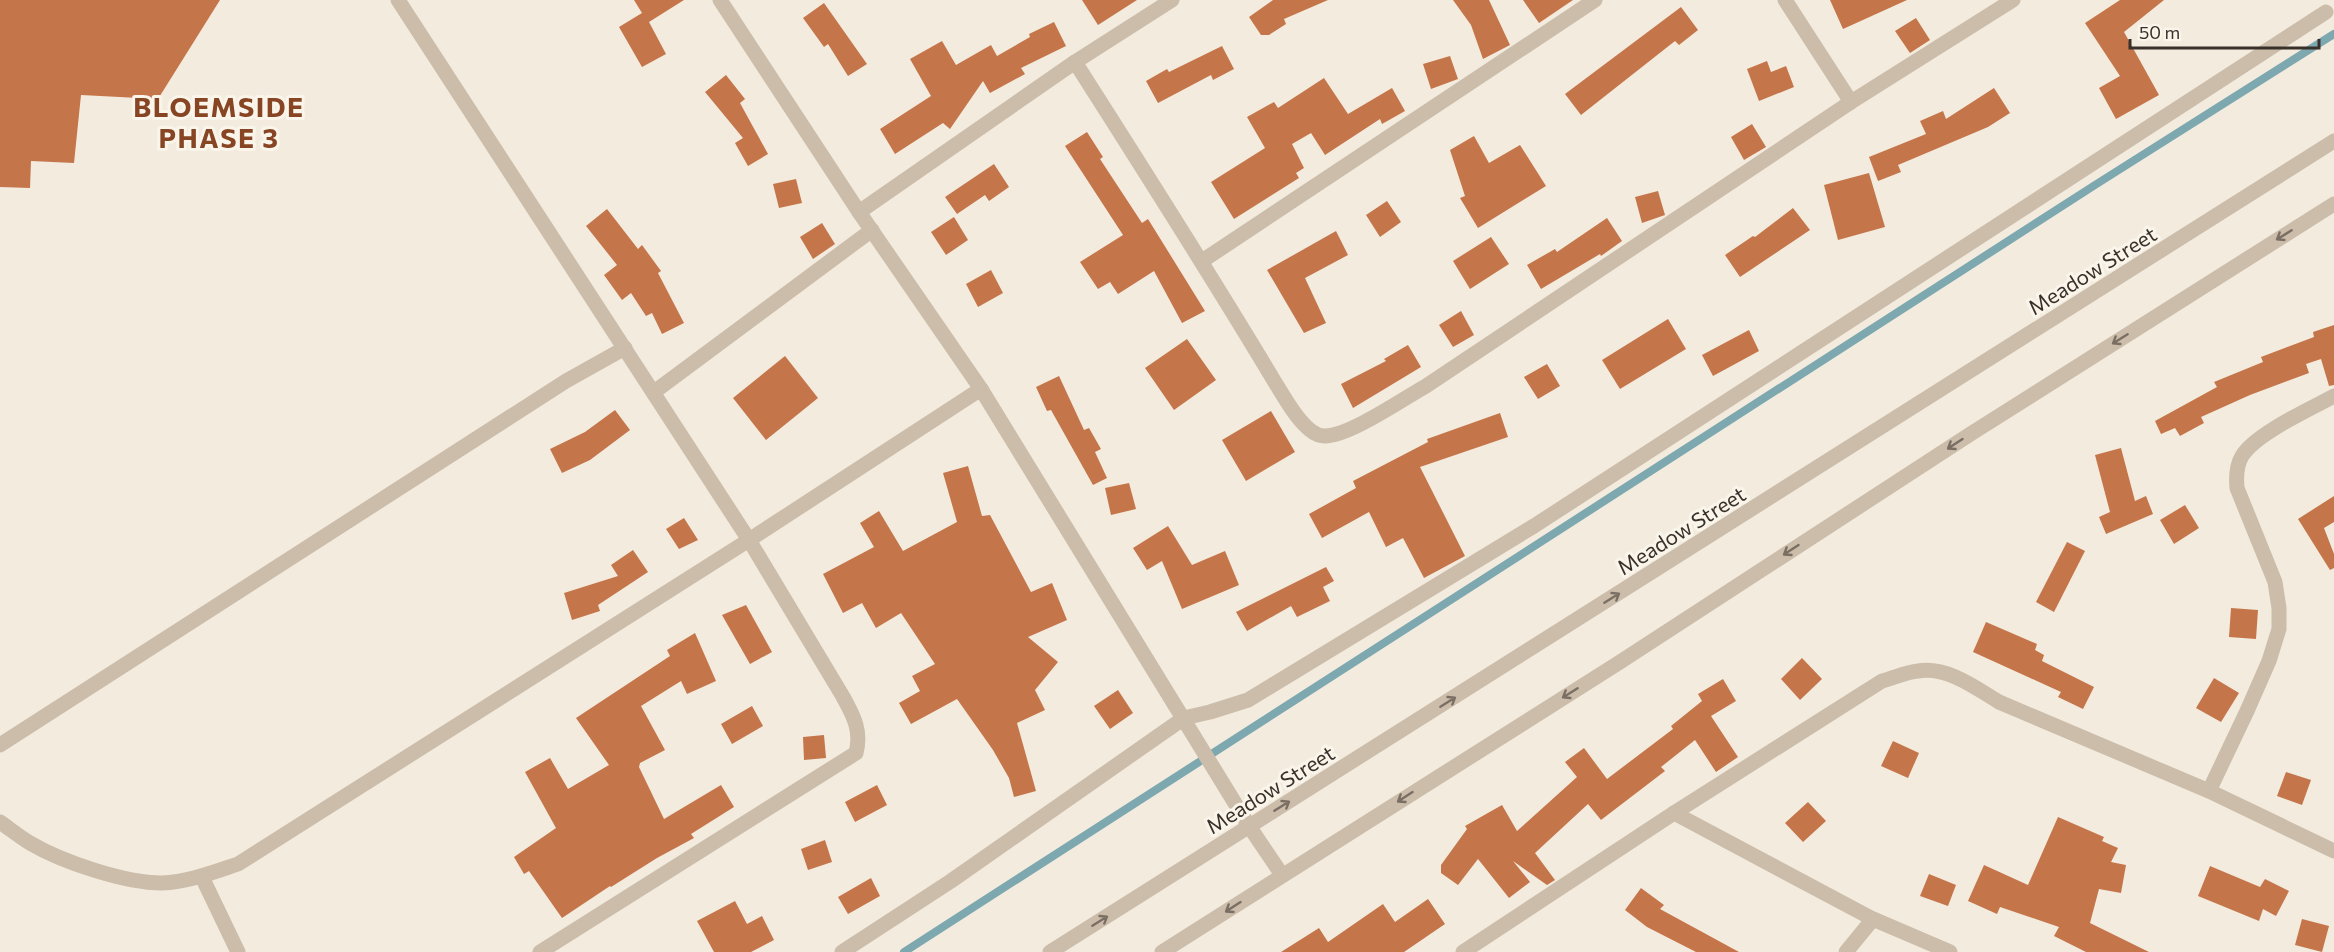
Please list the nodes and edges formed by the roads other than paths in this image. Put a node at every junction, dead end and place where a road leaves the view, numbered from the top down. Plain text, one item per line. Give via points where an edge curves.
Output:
1 (398, 0) edge
2 (1172, 0) edge
3 (1595, 0) edge
4 (1785, 0) edge
5 (2013, 0) edge
6 (727, 3) edge
7 (2328, 7) edge
8 (1075, 62) junction
9 (1851, 102) junction
10 (2334, 141) edge
11 (2334, 204) edge
12 (859, 212) junction
13 (872, 230) junction
14 (1202, 261) junction
15 (625, 348) junction
16 (981, 389) junction
17 (654, 392) junction
18 (2334, 396) edge
19 (749, 540) junction
20 (1188, 724) junction
21 (0, 745) edge
22 (2209, 791) junction
23 (1674, 813) junction
24 (0, 822) edge
25 (1249, 826) junction
26 (2334, 851) edge
27 (1282, 875) junction
28 (202, 877) junction
29 (1873, 919) junction
30 (238, 952) edge
31 (540, 952) edge
32 (842, 952) edge
33 (1050, 952) edge
34 (1162, 952) edge
35 (1462, 952) edge
36 (1846, 952) edge
37 (1950, 952) edge

1 - 15 street
2 - 8 street
3 - 14 street
4 - 9 street
5 - 9 street
6 - 12 street
7 - 20 street via 1523,532 1248,700
8 - 12 street
8 - 14 street
9 - 14 street via 1426,386 1361,423 1323,436 1313,432 1293,410
25 -> 10 street, Meadow Street
11 -> 27 street
12 - 13 street
13 - 16 street
13 - 17 street
15 - 17 street
15 - 21 street via 566,381
16 - 19 street
16 - 20 street
17 - 19 street
18 - 22 street via 2251,444 2240,458 2237,488 2275,582 2278,629 2269,661
19 - 28 street via 238,864
19 - 31 street via 855,718 859,731 856,753
20 - 25 street
20 - 32 street
22 - 23 street via 1999,702 1968,683 1919,670 1882,681
22 - 26 street
23 - 29 street
23 - 35 street
24 - 28 street via 41,848 125,878 162,883
25 - 27 street
33 -> 25 street, Meadow Street
27 -> 34 street
28 - 30 street
29 - 36 street
29 - 37 street

